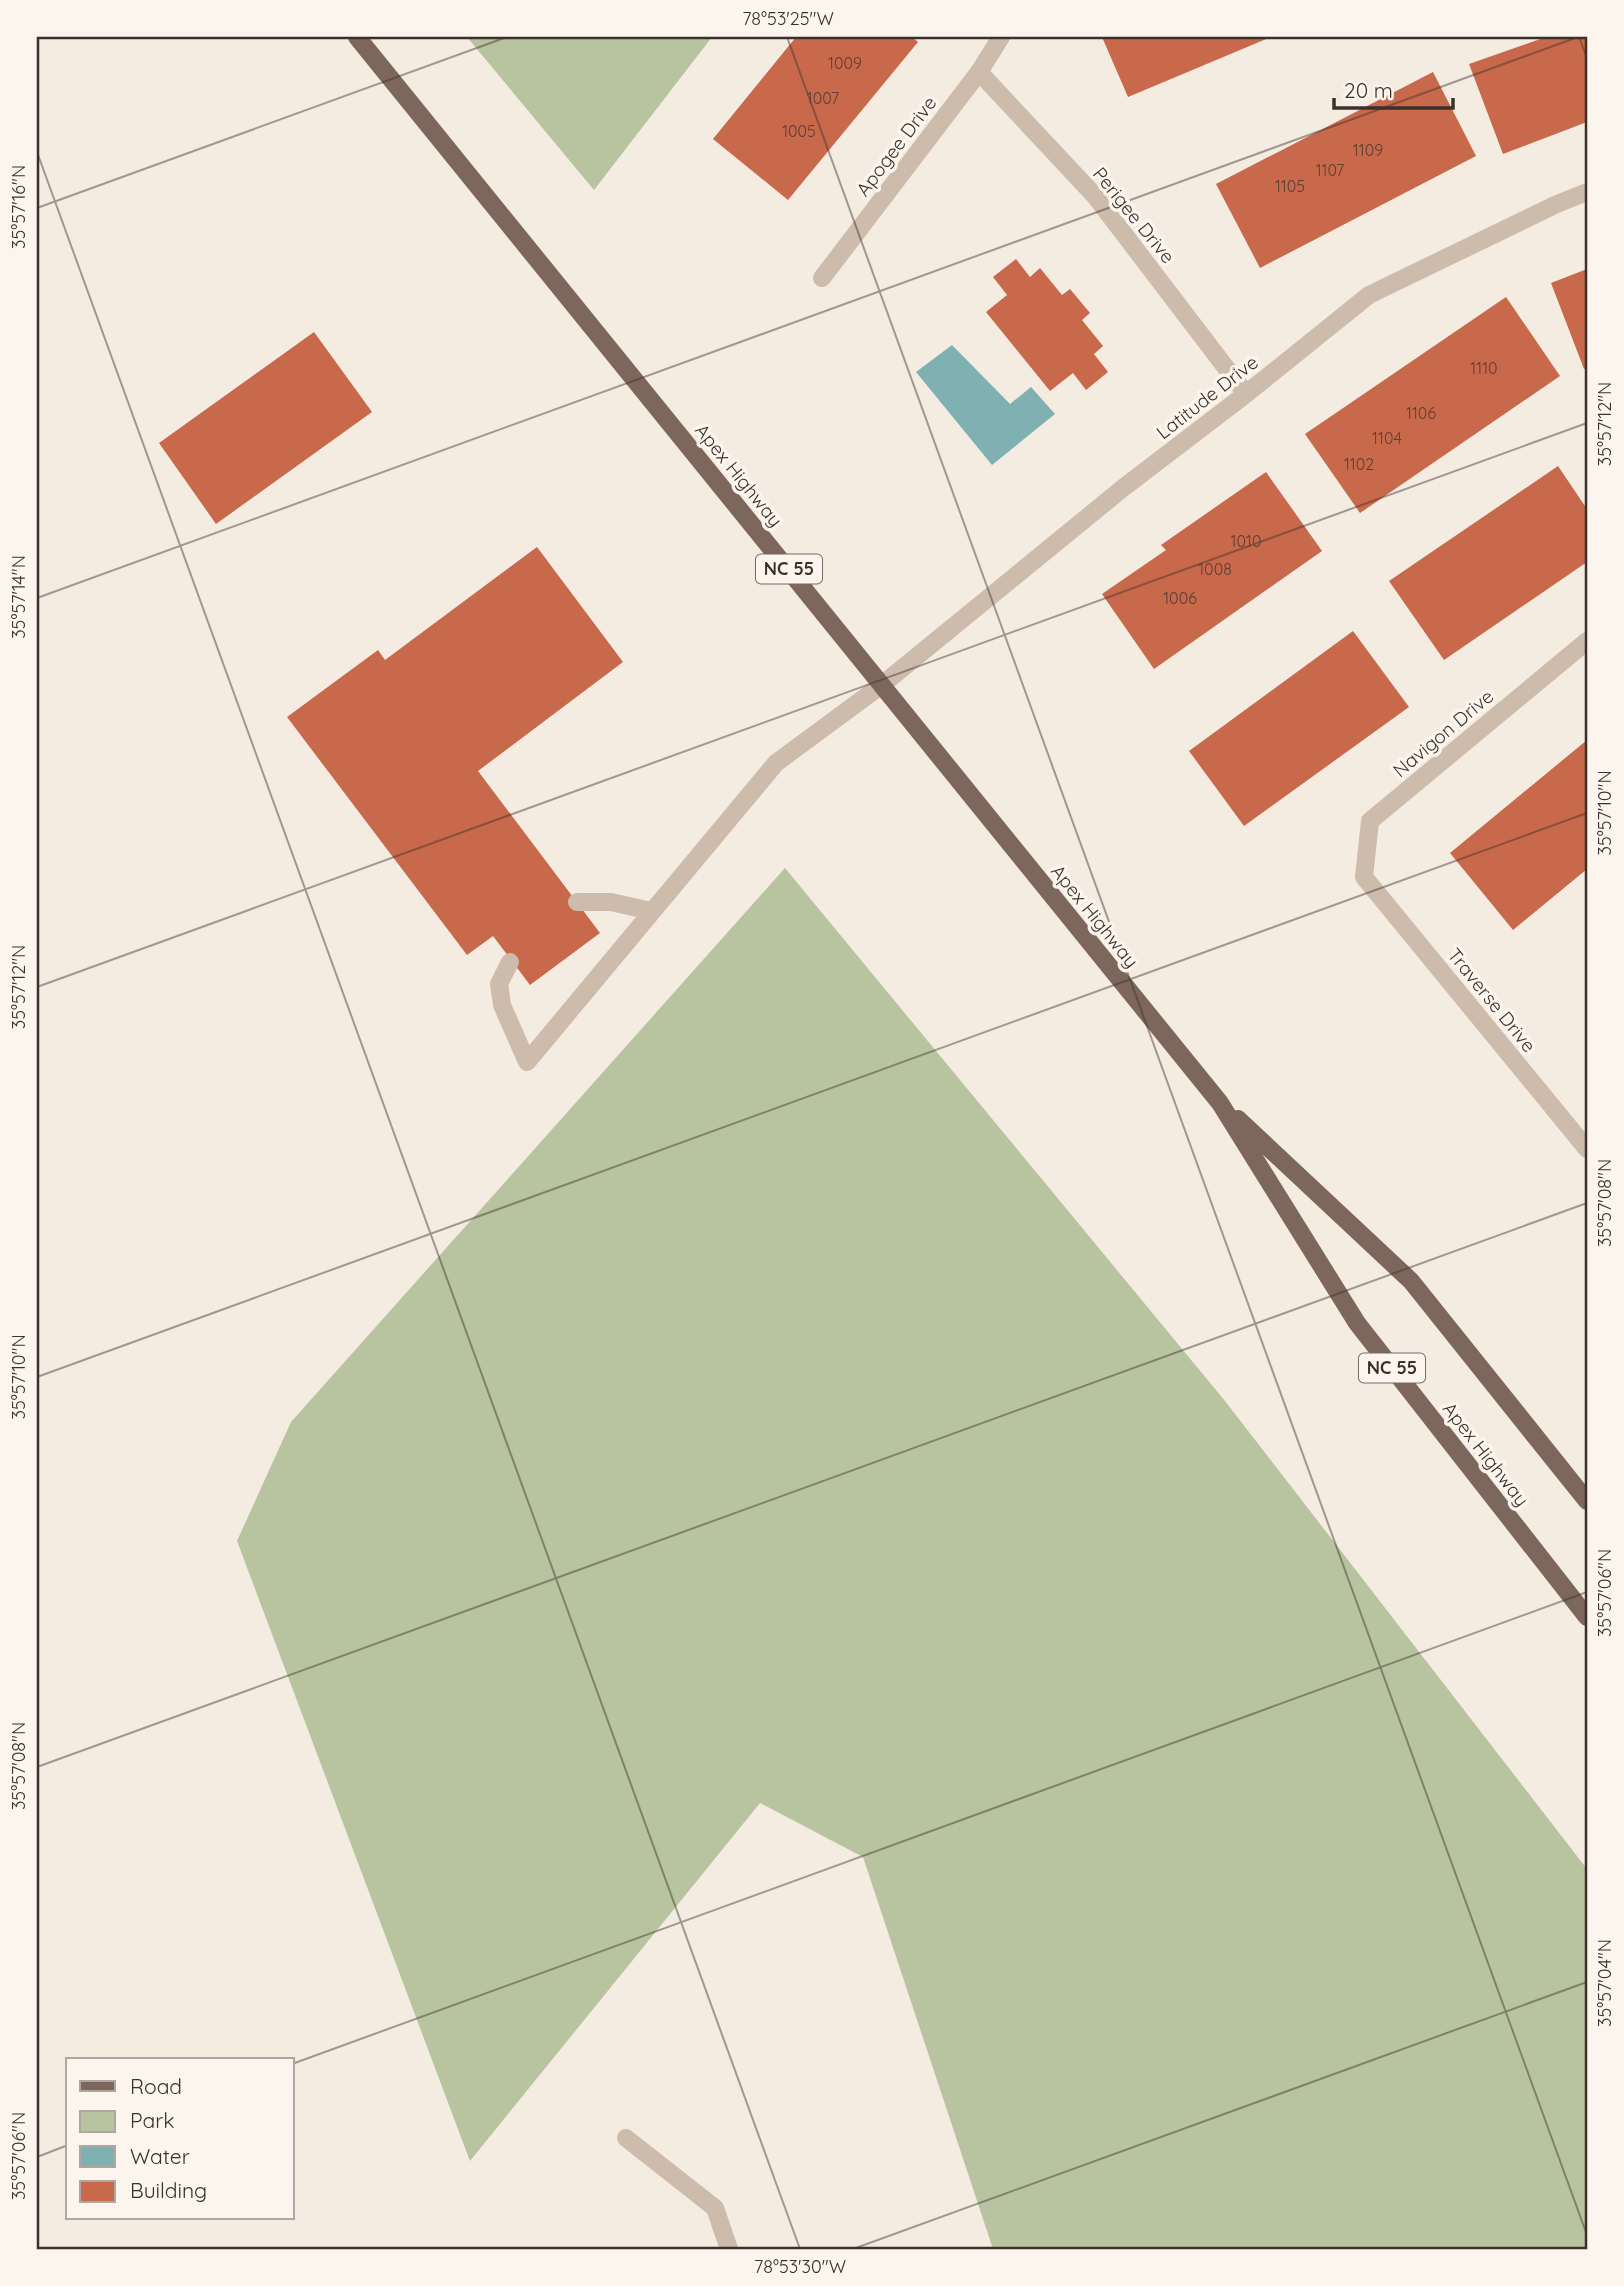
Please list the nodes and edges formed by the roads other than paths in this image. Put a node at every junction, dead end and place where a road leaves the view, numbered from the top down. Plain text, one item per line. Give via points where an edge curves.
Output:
1 (357, 37) edge
2 (1001, 37) edge
3 (979, 72) junction
4 (1587, 192) edge
5 (822, 278) dead end
6 (1246, 394) junction
7 (1587, 641) edge
8 (883, 684) junction
9 (1364, 877) joint
10 (577, 902) dead end
11 (651, 911) junction
12 (510, 962) dead end
13 (1220, 1103) junction
14 (1587, 1149) edge
15 (1587, 1501) edge
16 (1587, 1617) edge
17 (626, 2138) dead end
18 (730, 2249) edge

1 - 8 main road, Apex Highway / NC 55
2 - 3 street, Apogee Drive
3 - 5 street, Apogee Drive
3 - 6 street, Perigee Drive via 1095,196
4 - 6 street, Latitude Drive via 1369,295
6 - 8 street, Latitude Drive
7 - 9 street, Navigon Drive via 1370,821
8 - 11 street, Latitude Drive via 776,763
8 - 13 main road, Apex Highway / NC 55
9 - 14 street, Traverse Drive
10 - 11 street via 611,902
11 - 12 street, Latitude Drive via 527,1062 502,1006 499,984
13 - 15 main road, Apex Highway / NC 55 via 1411,1281
13 - 16 main road, Apex Highway / NC 55 via 1357,1322
17 - 18 street via 715,2208

